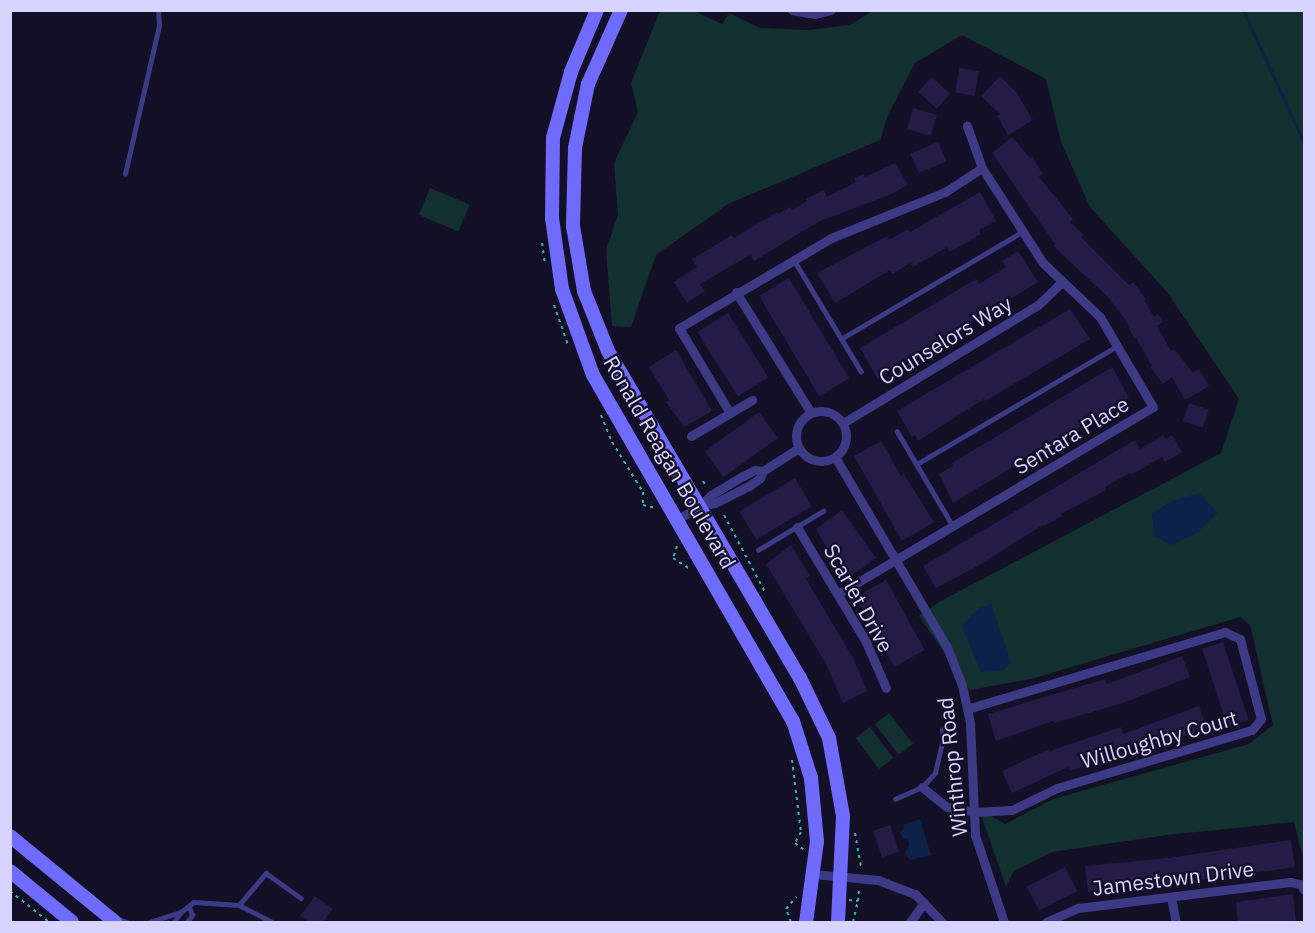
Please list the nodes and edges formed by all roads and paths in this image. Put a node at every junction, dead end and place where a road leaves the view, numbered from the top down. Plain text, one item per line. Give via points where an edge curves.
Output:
1 (158, 10) edge
2 (597, 10) edge
3 (621, 10) edge
4 (792, 10) edge
5 (831, 10) edge
6 (967, 126) dead end
7 (982, 168) junction
8 (124, 174) dead end
9 (1023, 232) junction
10 (793, 259) junction
11 (1062, 282) junction
12 (736, 292) junction
13 (841, 339) junction
14 (1117, 346) junction
15 (861, 370) dead end
16 (752, 400) dead end
17 (730, 413) junction
18 (811, 413) junction
19 (843, 423) junction
20 (897, 431) dead end
21 (691, 436) dead end
22 (799, 448) junction
23 (835, 458) junction
24 (917, 464) junction
25 (700, 506) junction
26 (823, 511) dead end
27 (678, 519) junction
28 (953, 526) junction
29 (797, 527) junction
30 (758, 550) dead end
31 (673, 558) dead end
32 (895, 561) junction
33 (694, 575) dead end
34 (838, 594) junction
35 (886, 688) dead end
36 (967, 710) junction
37 (942, 730) dead end
38 (790, 749) dead end
39 (922, 787) junction
40 (895, 798) dead end
41 (974, 812) junction
42 (10, 836) edge
43 (795, 843) dead end
44 (10, 871) edge
45 (813, 874) junction
46 (841, 876) junction
47 (1305, 890) edge
48 (10, 891) edge
49 (1171, 897) junction
50 (301, 898) dead end
51 (858, 901) dead end
52 (924, 903) junction
53 (239, 905) junction
54 (189, 907) junction
55 (786, 909) dead end
56 (99, 911) junction
57 (181, 912) junction
58 (49, 922) edge
59 (72, 922) edge
60 (115, 922) edge
61 (127, 922) edge
62 (150, 922) edge
63 (174, 922) edge
64 (187, 922) edge
65 (272, 922) edge
66 (790, 922) edge
67 (806, 922) edge
68 (838, 922) edge
69 (853, 922) edge
70 (910, 922) edge
71 (942, 922) edge
72 (1004, 922) edge
73 (1047, 922) edge
74 (1176, 922) edge

1 - 8 lane via 159,25
2 - 27 main road, Ronald Reagan Boulevard via 571,72 554,138 552,218 562,289 593,375
3 - 25 main road, Ronald Reagan Boulevard via 588,84 575,148 573,226 584,291 608,351
4 - 5 street via 815,14
6 - 7 street, Sentara Place
7 - 9 street, Sentara Place
7 - 10 street via 945,192 831,238
9 - 11 street, Sentara Place via 1043,263
9 - 13 lane
10 - 12 street
10 - 13 lane
11 - 14 street, Sentara Place via 1100,317
11 - 19 street, Counselors Way via 1038,305
12 - 17 street via 679,328
12 - 18 street
13 - 15 lane
14 - 24 lane
14 - 28 street, Sentara Place via 1153,407
16 - 17 street
17 - 21 street
18 - 19 street via 829,412
18 - 22 street via 797,429
19 - 23 street via 845,445
20 - 24 lane
22 - 23 street via 814,460
22 - 25 street via 763,471 742,476
23 - 32 street, Winthrop Road
24 - 28 lane
25 - 27 street
25 - 46 main road, Ronald Reagan Boulevard via 800,678 829,738 843,816
26 - 29 lane
27 - 45 main road, Ronald Reagan Boulevard via 793,721 811,778 817,841
28 - 32 street, Sentara Place
29 - 30 lane
29 - 34 street, Scarlet Drive
31 - 33 path
32 - 34 street, Sentara Place
32 - 36 street, Winthrop Road via 946,647
34 - 35 street, Scarlet Drive via 866,642
36 - 41 street, Winthrop Road
36 - 41 street, Willoughby Court via 1225,632 1240,639 1261,719 1252,730 1057,788 1012,810
37 - 39 lane via 935,772
38 - 43 path via 801,832
39 - 40 lane
39 - 41 street, Willoughby Court via 947,807
41 - 72 street, Winthrop Road via 975,835
42 - 56 main road
44 - 59 main road
45 - 46 street
45 - 67 main road, Ronald Reagan Boulevard
46 - 52 street via 878,880 915,894
46 - 68 main road, Ronald Reagan Boulevard
47 - 49 street, Jamestown Drive via 1290,882
48 - 58 path
49 - 73 street, Jamestown Drive via 1078,908
49 - 74 street
50 - 53 lane via 266,873
51 - 69 path
52 - 70 street
52 - 71 street
53 - 54 lane via 194,902
53 - 65 lane
54 - 57 lane
54 - 64 lane via 192,915
55 - 66 path
56 - 60 main road
56 - 61 lane
57 - 62 lane
57 - 63 lane

